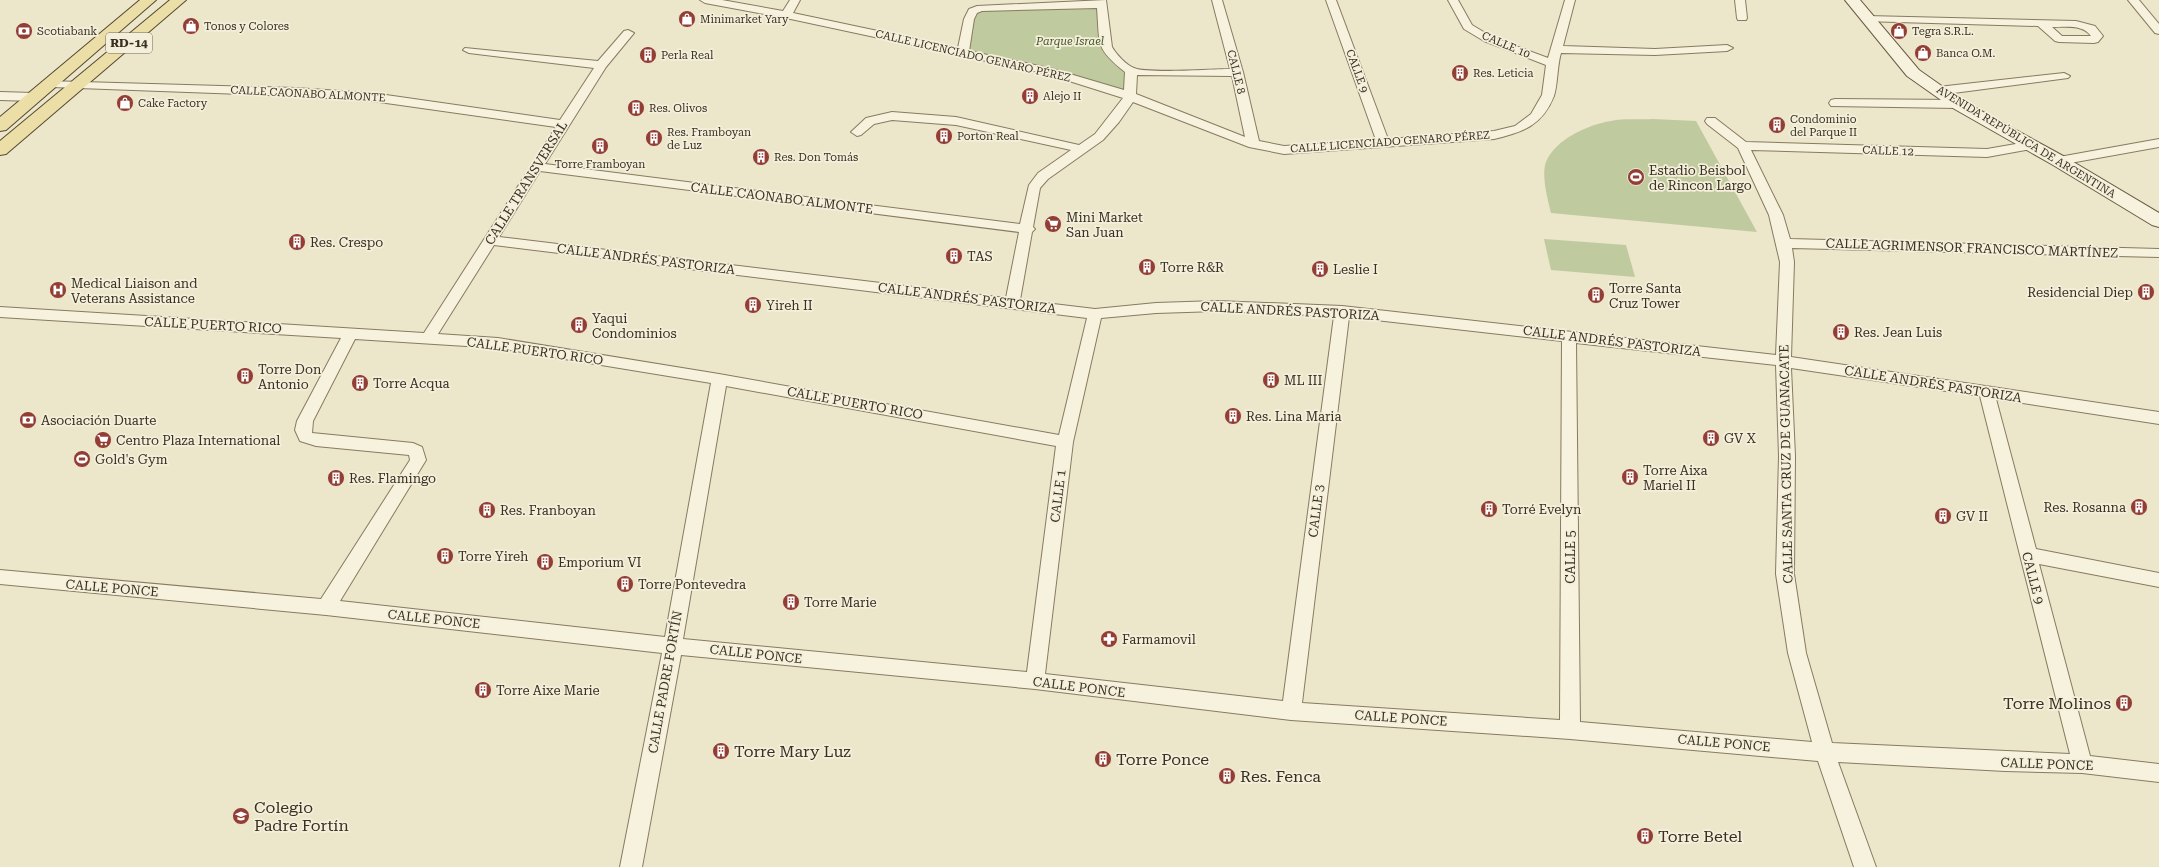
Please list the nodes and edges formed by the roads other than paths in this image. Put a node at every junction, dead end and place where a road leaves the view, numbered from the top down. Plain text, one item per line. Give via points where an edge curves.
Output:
1 (149, 0) edge
2 (179, 0) edge
3 (705, 0) edge
4 (795, 0) edge
5 (1217, 0) edge
6 (1331, 0) edge
7 (1453, 0) edge
8 (1570, 0) edge
9 (1740, 0) edge
10 (1852, 0) edge
11 (2133, 0) edge
12 (1102, 2) edge
13 (786, 15) junction
14 (1742, 18) dead end
15 (1867, 20) junction
16 (2041, 23) dead end
17 (2159, 31) edge
18 (628, 33) dead end
19 (1727, 48) dead end
20 (1556, 49) junction
21 (469, 50) dead end
22 (963, 52) junction
23 (1552, 63) junction
24 (601, 65) junction
25 (1131, 71) junction
26 (1237, 72) junction
27 (2064, 76) dead end
28 (51, 83) junction
29 (79, 85) junction
30 (1938, 91) junction
31 (0, 96) edge
32 (34, 97) junction
33 (1130, 97) junction
34 (1835, 103) dead end
35 (1957, 104) junction
36 (1711, 121) dead end
37 (563, 124) junction
38 (0, 126) edge
39 (857, 132) dead end
40 (1383, 143) junction
41 (2159, 143) edge
42 (1253, 144) junction
43 (2033, 145) junction
44 (1743, 146) junction
45 (0, 150) edge
46 (1081, 150) junction
47 (2059, 161) junction
48 (537, 167) junction
49 (2159, 221) edge
50 (1028, 229) junction
51 (490, 240) junction
52 (1784, 243) junction
53 (2159, 254) edge
54 (1012, 302) junction
55 (1342, 311) junction
56 (0, 312) edge
57 (1095, 314) junction
58 (351, 333) junction
59 (1569, 336) junction
60 (429, 337) junction
61 (1784, 361) junction
62 (719, 379) junction
63 (1987, 392) junction
64 (2159, 418) edge
65 (1065, 442) junction
66 (2027, 554) junction
67 (0, 578) edge
68 (2159, 580) edge
69 (326, 607) junction
70 (673, 646) junction
71 (1035, 681) junction
72 (1291, 711) junction
73 (1570, 730) junction
74 (1825, 752) junction
75 (2082, 764) junction
76 (2159, 773) edge
77 (631, 867) edge
78 (1865, 867) edge

1 - 28 main road, RD-14
2 - 29 main road, RD-14
3 - 13 street, CALLE LICENCIADO GENARO PÉREZ
4 - 13 street
5 - 26 street, CALLE 8
6 - 40 street, CALLE 9
7 - 23 street, CALLE 10 via 1468,26 1488,39
8 - 20 street, CALLE LICENCIADO GENARO PÉREZ
9 - 14 street
10 - 15 main road, AVENIDA REPÚBLICA DE ARGENTINA
11 - 17 street
12 - 22 street via 981,8 973,11 969,19
12 - 25 street via 1106,47 1119,63
13 - 22 street, CALLE LICENCIADO GENARO PÉREZ
15 - 16 street
15 - 30 main road, AVENIDA REPÚBLICA DE ARGENTINA via 1913,73
18 - 24 street, CALLE TRANSVERSAL
19 - 20 street via 1656,52
20 - 23 street, CALLE LICENCIADO GENARO PÉREZ
21 - 24 street
22 - 33 street, CALLE LICENCIADO GENARO PÉREZ via 1049,71
23 - 40 street, CALLE LICENCIADO GENARO PÉREZ via 1548,95 1536,116 1519,129 1494,135
24 - 37 street, CALLE TRANSVERSAL
25 - 26 street
25 - 33 street
26 - 42 street, CALLE 8
27 - 30 street
28 - 29 street, CALLE CAONABO ALMONTE
28 - 32 main road, RD-14
29 - 37 street, CALLE CAONABO ALMONTE via 372,97
29 - 45 main road, RD-14
30 - 35 main road, AVENIDA REPÚBLICA DE ARGENTINA
31 - 32 street
32 - 38 main road, RD-14
33 - 42 street, CALLE LICENCIADO GENARO PÉREZ
33 - 46 street via 1099,138
34 - 35 street
35 - 43 main road, AVENIDA REPÚBLICA DE ARGENTINA
36 - 44 street, CALLE SANTA CRUZ DE GUANACATE
37 - 48 street, CALLE TRANSVERSAL
39 - 46 street via 870,121 892,116 956,121
40 - 42 street, CALLE LICENCIADO GENARO PÉREZ via 1284,150
41 - 47 street
43 - 44 street, CALLE 12 via 1987,153
43 - 47 main road, AVENIDA REPÚBLICA DE ARGENTINA
44 - 52 street, CALLE SANTA CRUZ DE GUANACATE via 1776,216
46 - 50 street via 1043,176 1034,188
47 - 49 main road, AVENIDA REPÚBLICA DE ARGENTINA
48 - 50 street, CALLE CAONABO ALMONTE
48 - 51 street, CALLE TRANSVERSAL
50 - 54 street
51 - 54 street, CALLE ANDRÉS PASTORIZA
51 - 60 street, CALLE TRANSVERSAL
52 - 53 street, CALLE AGRIMENSOR FRANCISCO MARTÍNEZ
52 - 61 street, CALLE SANTA CRUZ DE GUANACATE via 1787,262
54 - 57 street, CALLE ANDRÉS PASTORIZA
55 - 57 street, CALLE ANDRÉS PASTORIZA via 1217,306
55 - 59 street, CALLE ANDRÉS PASTORIZA
55 - 72 street, CALLE 3
56 - 58 street, CALLE PUERTO RICO
57 - 65 street, CALLE 1
58 - 60 street, CALLE PUERTO RICO
58 - 69 street via 305,421 303,430 306,437 413,450 416,451 418,460
59 - 61 street, CALLE ANDRÉS PASTORIZA
59 - 73 street, CALLE 5
60 - 62 street, CALLE PUERTO RICO via 498,343
61 - 63 street, CALLE ANDRÉS PASTORIZA
61 - 74 street, CALLE SANTA CRUZ DE GUANACATE via 1787,456 1785,574 1796,653
62 - 65 street, CALLE PUERTO RICO
62 - 70 street, CALLE PADRE FORTÍN
63 - 64 street, CALLE ANDRÉS PASTORIZA
63 - 66 street, CALLE 9
65 - 71 street, CALLE 1
66 - 68 street
66 - 75 street, CALLE 9
67 - 69 street, CALLE PONCE
69 - 70 street, CALLE PONCE
70 - 71 street, CALLE PONCE
70 - 77 street, CALLE PADRE FORTÍN
71 - 72 street, CALLE PONCE
72 - 73 street, CALLE PONCE
73 - 74 street, CALLE PONCE
74 - 75 street, CALLE PONCE
74 - 78 street, CALLE SANTA CRUZ DE GUANACATE
75 - 76 street, CALLE PONCE

